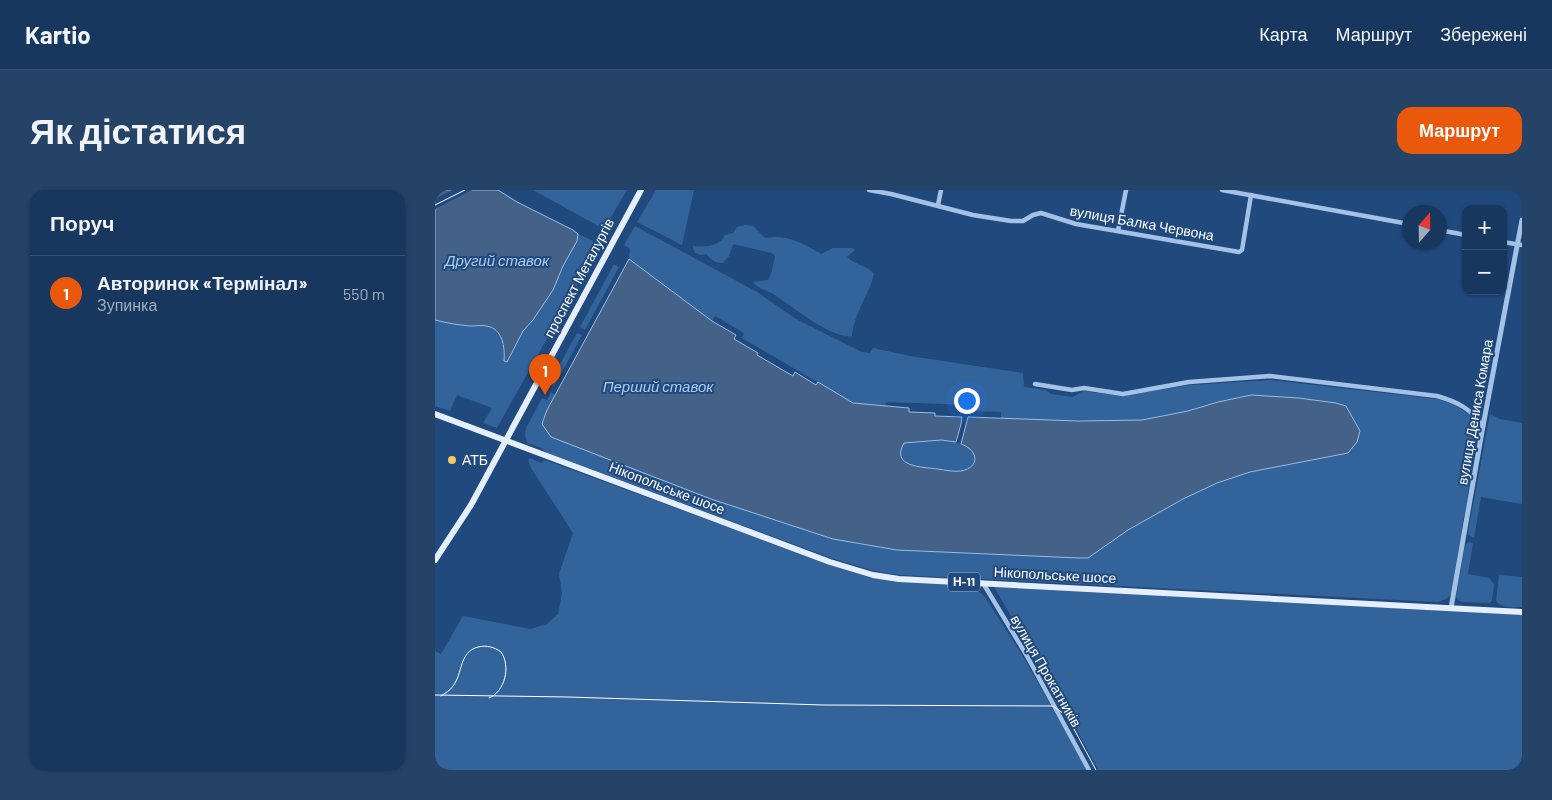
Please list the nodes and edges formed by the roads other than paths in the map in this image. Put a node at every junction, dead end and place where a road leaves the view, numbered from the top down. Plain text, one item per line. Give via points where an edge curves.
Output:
1 (641, 190) edge
2 (869, 190) edge
3 (941, 190) edge
4 (1126, 190) edge
5 (1222, 190) edge
6 (1251, 195) junction
7 (938, 205) junction
8 (1522, 220) edge
9 (1402, 223) edge
10 (1118, 231) junction
11 (1447, 231) edge
12 (1462, 234) edge
13 (1507, 243) edge
14 (1520, 245) edge
15 (1035, 384) dead end
16 (435, 414) edge
17 (1483, 426) junction
18 (506, 440) junction
19 (435, 560) edge
20 (983, 583) junction
21 (1451, 608) junction
22 (1522, 612) edge
23 (1089, 770) edge

1 - 18 main road, проспект Металургів
2 - 7 street, вулиця Балка Червона
3 - 7 street
4 - 10 street
5 - 6 street
6 - 9 street
6 - 10 street, вулиця Балка Червона via 1242,250 1239,252
7 - 10 street, вулиця Балка Червона via 1011,221 1023,221 1041,214
8 - 14 street, вулиця Дениса Комара
11 - 12 street
13 - 14 street
14 - 17 street, вулиця Дениса Комара
15 - 17 street via 1123,394 1189,382 1270,376 1437,396 1468,409
16 - 18 main road, Нікопольське шосе / Н-11
17 - 21 street, вулиця Дениса Комара
18 - 19 main road, проспект Металургів via 471,505
18 - 20 main road, Нікопольське шосе / Н-11 via 830,562 873,575
20 - 21 main road, Нікопольське шосе / Н-11
20 - 23 street, вулиця Прокатників
21 - 22 main road, Нікопольське шосе / Н-11

